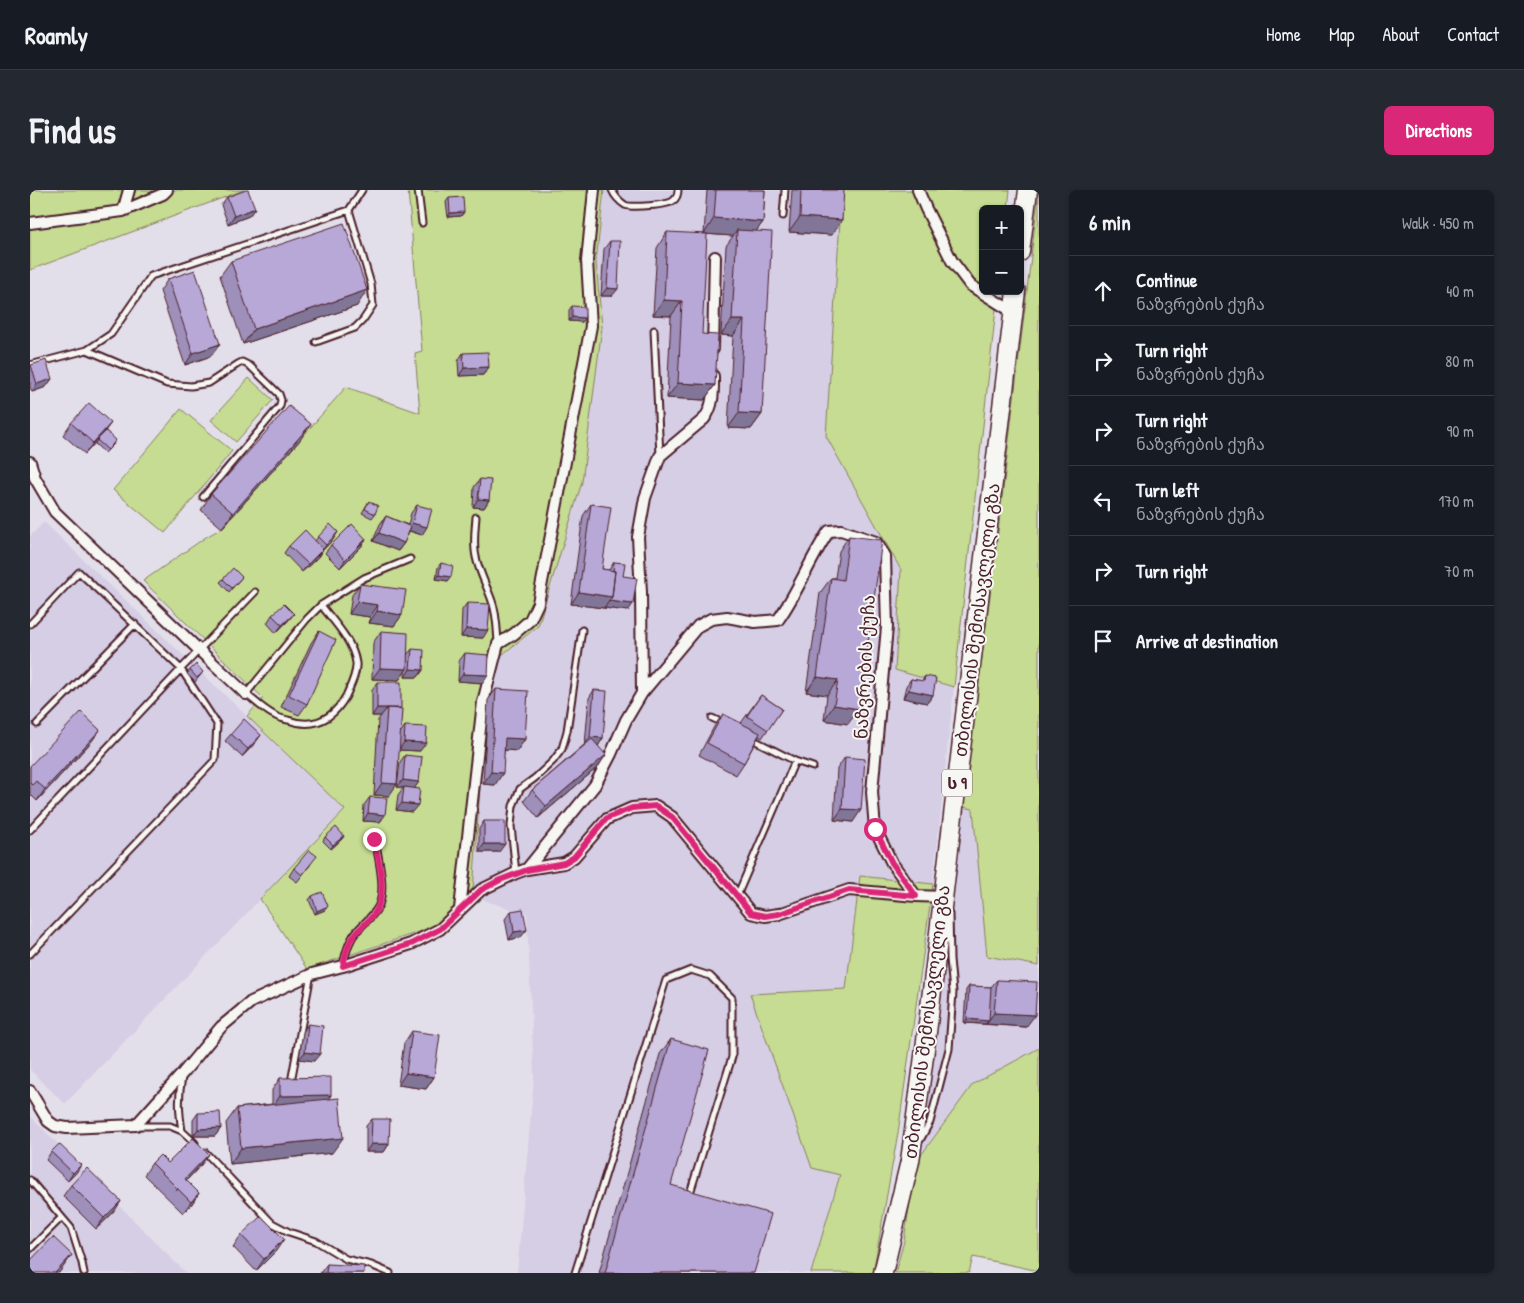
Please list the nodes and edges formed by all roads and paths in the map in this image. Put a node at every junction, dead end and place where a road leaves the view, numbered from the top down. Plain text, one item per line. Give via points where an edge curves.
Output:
1 (129, 190) edge
2 (167, 190) edge
3 (362, 190) edge
4 (418, 190) edge
5 (594, 190) edge
6 (612, 190) edge
7 (678, 190) edge
8 (785, 190) edge
9 (918, 190) edge
10 (1028, 190) edge
11 (349, 210) junction
12 (123, 211) junction
13 (783, 216) dead end
14 (30, 223) edge
15 (422, 223) dead end
16 (1020, 250) edge
17 (715, 257) dead end
18 (1015, 295) edge
19 (1013, 312) junction
20 (654, 330) dead end
21 (316, 342) dead end
22 (87, 350) junction
23 (30, 365) edge
24 (660, 456) junction
25 (30, 462) edge
26 (203, 497) dead end
27 (476, 517) dead end
28 (410, 559) dead end
29 (255, 592) dead end
30 (321, 605) junction
31 (30, 624) edge
32 (135, 624) junction
33 (582, 630) dead end
34 (498, 644) junction
35 (199, 650) junction
36 (181, 669) junction
37 (642, 693) junction
38 (246, 694) junction
39 (712, 718) dead end
40 (37, 724) dead end
41 (728, 726) edge
42 (745, 735) edge
43 (795, 761) junction
44 (813, 767) dead end
45 (30, 830) edge
46 (374, 839) dead end
47 (527, 870) junction
48 (516, 873) junction
49 (916, 896) junction
50 (737, 897) junction
51 (947, 903) junction
52 (460, 909) junction
53 (30, 954) edge
54 (343, 966) junction
55 (312, 974) junction
56 (182, 1074) junction
57 (291, 1082) edge
58 (30, 1091) edge
59 (136, 1126) junction
60 (182, 1131) junction
61 (196, 1144) edge
62 (203, 1150) edge
63 (30, 1180) edge
64 (691, 1190) edge
65 (61, 1218) junction
66 (30, 1249) edge
67 (84, 1273) edge
68 (390, 1273) edge
69 (576, 1273) edge
70 (883, 1273) edge

1 - 12 street
2 - 12 street
3 - 11 lane
4 - 15 lane
5 - 34 street via 587,261 591,326 538,602 530,620
6 - 7 lane via 616,198 627,206 673,202
8 - 13 lane
9 - 19 street via 952,261 970,285
10 - 16 highway
11 - 21 lane via 372,284 372,305 355,328
11 - 22 lane via 151,276 111,334
12 - 14 street
17 - 24 street via 710,412
18 - 19 highway, თბილისის შემოსავლელი გზა / ს 9
19 - 51 highway, თბილისის შემოსავლელი გზა / ს 9 via 948,862
20 - 24 lane
22 - 23 lane
22 - 26 lane via 168,384 191,386 209,383 242,362 279,394 280,406
24 - 37 street via 645,498 638,537
25 - 35 street via 35,478 55,512
27 - 34 lane via 475,556 493,602
28 - 30 lane via 364,578
29 - 35 lane
30 - 38 lane
30 - 38 lane via 346,637 356,666 352,685 331,716 316,723 294,722 274,716
31 - 32 lane via 79,572
32 - 36 lane
32 - 40 lane
33 - 48 lane via 562,749 553,762 520,789 513,806 511,826
34 - 52 street via 483,702
35 - 36 lane
35 - 38 street
36 - 45 lane
36 - 53 lane via 217,724 214,760
37 - 47 street, ნაზვრების ქუჩა via 595,785
37 - 49 street, ნაზვრების ქუჩა via 698,626 711,619 778,620 829,531 841,530 876,542 885,556 887,627 872,792 875,829 892,863
39 - 41 lane
42 - 43 lane
43 - 44 lane
43 - 50 lane
46 - 54 lane via 382,892 379,906 351,938
47 - 48 street
47 - 50 street via 564,863 574,857 607,818 632,808 656,806 672,817
48 - 52 street via 481,890
49 - 50 street via 849,890 765,916 751,913
49 - 51 street
51 - 70 highway, თბილისის შემოსავლელი გზა / ს 9 via 910,1160
52 - 54 street via 440,929 411,944
54 - 55 street
55 - 56 street via 251,1002 221,1027
55 - 57 lane
56 - 59 street
56 - 60 lane via 178,1109
58 - 59 street via 48,1121 55,1126
59 - 60 lane via 170,1126
60 - 61 lane
62 - 68 lane via 272,1222 316,1241 346,1259
63 - 65 lane
64 - 69 lane via 732,1057 732,998 710,976 691,970 666,980
65 - 66 lane
65 - 67 lane via 71,1228

